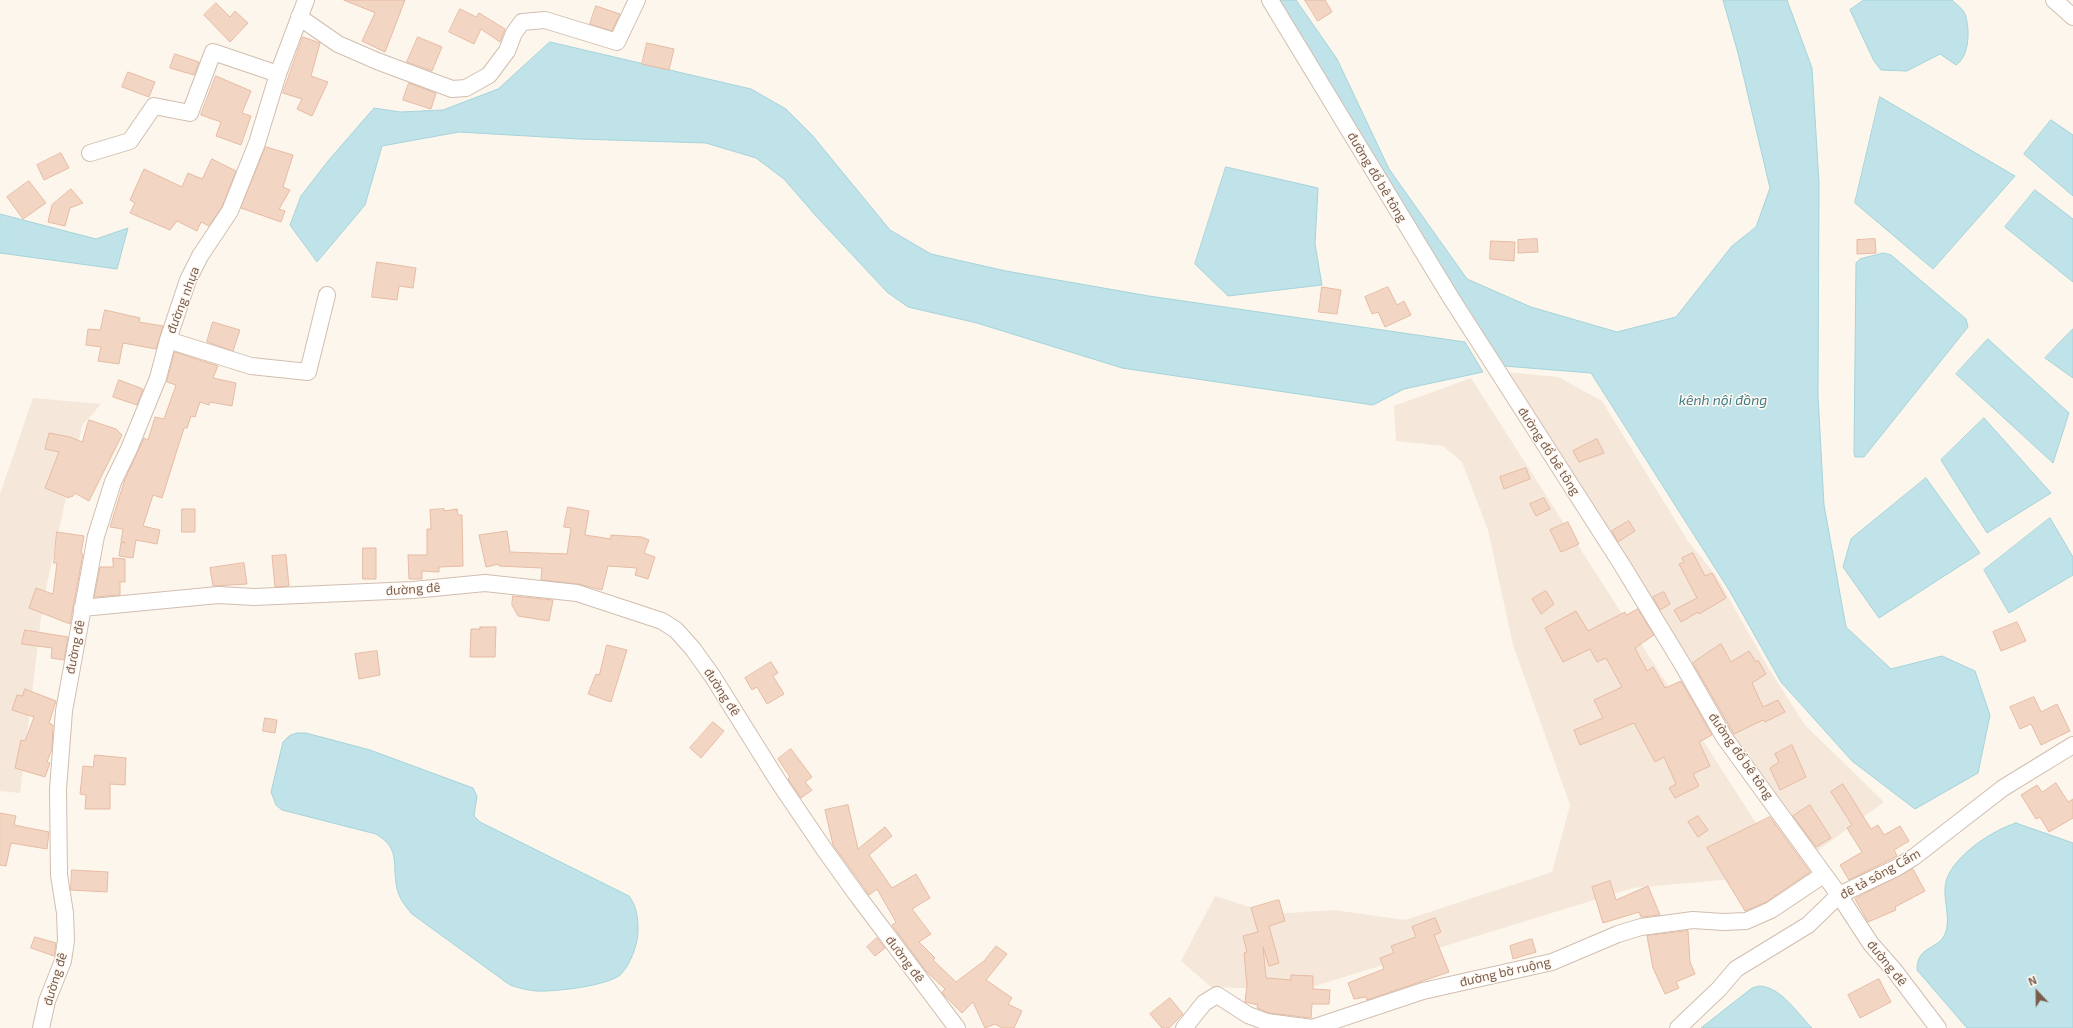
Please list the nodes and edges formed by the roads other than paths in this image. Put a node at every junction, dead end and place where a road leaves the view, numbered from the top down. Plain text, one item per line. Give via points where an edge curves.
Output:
1 (306, 0) edge
2 (637, 0) edge
3 (1270, 0) edge
4 (2054, 0) edge
5 (299, 17) junction
6 (2073, 17) edge
7 (278, 74) junction
8 (90, 153) dead end
9 (327, 295) dead end
10 (168, 340) junction
11 (82, 608) junction
12 (2073, 745) edge
13 (1824, 874) junction
14 (1840, 894) junction
15 (41, 1028) edge
16 (958, 1028) edge
17 (1184, 1028) edge
18 (1678, 1028) edge
19 (1938, 1028) edge

1 - 5 street, đường nhựa
2 - 5 street via 617,42 545,20 522,22 514,33 507,51 489,75 466,88 452,89 377,62 338,44
3 - 13 street, đường đổ bê tông via 1451,298 1684,666 1724,737
4 - 6 street
5 - 7 street, đường nhựa
7 - 8 street via 213,52 190,113 154,106 130,141
7 - 10 street, đường nhựa via 257,143 230,211 200,256 188,280
9 - 10 street via 308,372 251,366
10 - 11 street, đường nhựa via 158,378 113,482 98,529
11 - 15 street, đường đê via 64,711 58,789 59,875 66,940 63,961 47,1001
11 - 16 street, đường đê via 218,595 254,597 413,590 485,583 577,593 662,621 676,630 713,677 824,849 878,925
12 - 14 street, đê tả sông Cấm via 2003,788 1914,857
13 - 14 street, đường đổ bê tông
13 - 17 street, đường bờ ruộng via 1771,910 1746,921 1693,920 1641,928 1618,934 1552,962 1423,991 1312,1028 1267,1022 1248,1015 1217,995 1207,1000
14 - 18 street, đê tả sông Cấm via 1808,925 1736,969
14 - 19 street, đường đê via 1871,944

